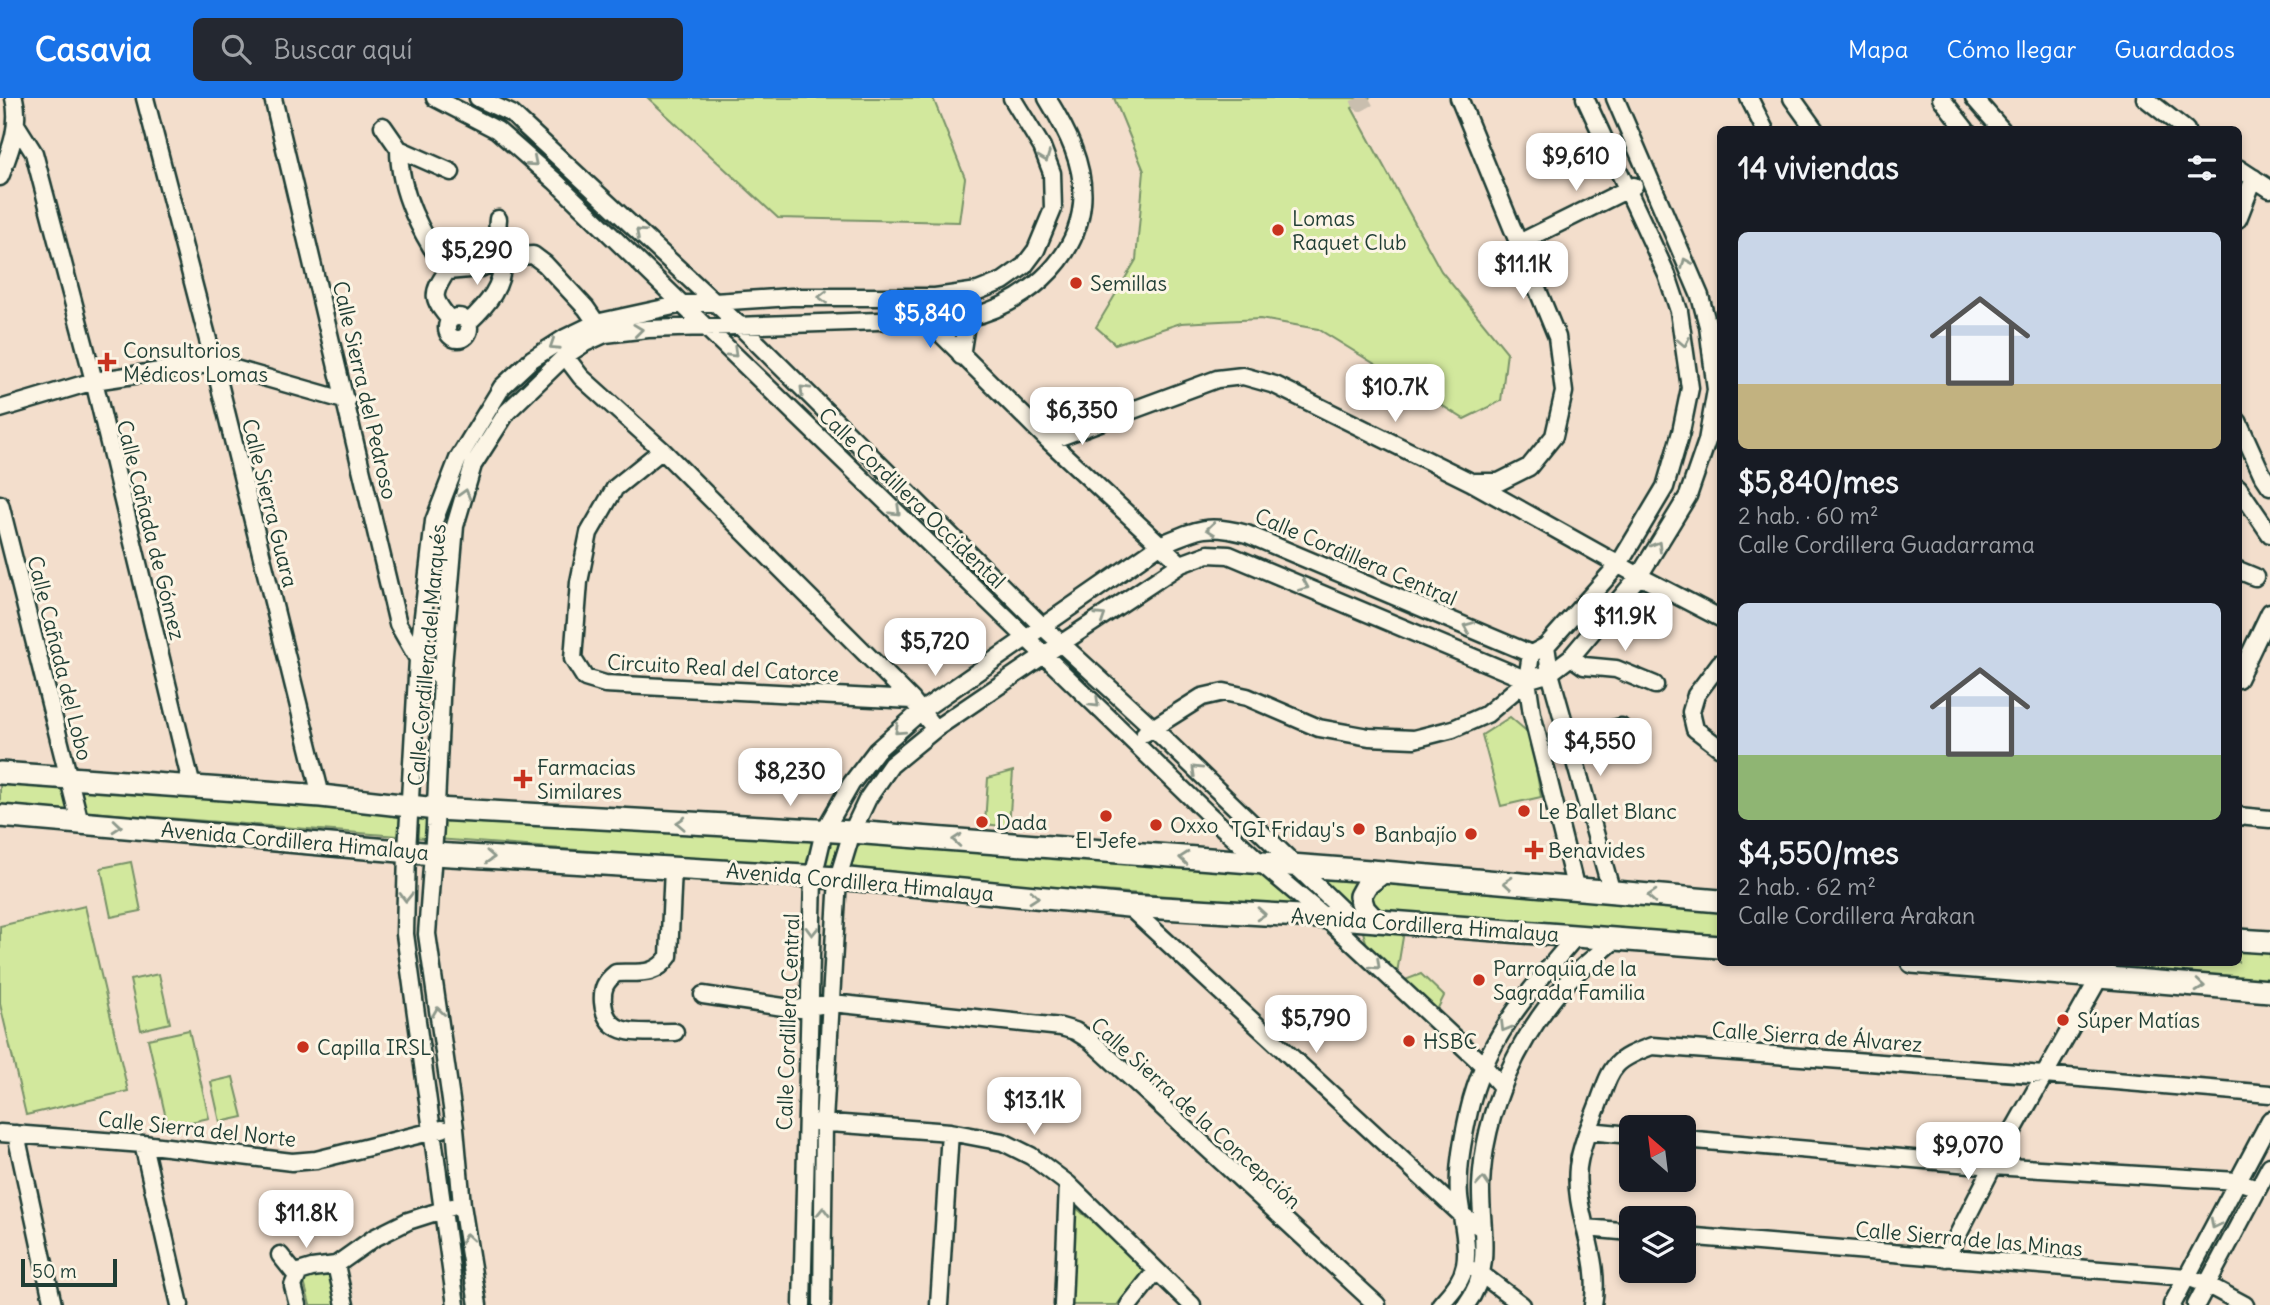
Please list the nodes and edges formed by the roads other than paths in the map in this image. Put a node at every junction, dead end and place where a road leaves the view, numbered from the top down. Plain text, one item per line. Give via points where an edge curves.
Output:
1 (14, 98) edge
2 (145, 98) edge
3 (273, 98) edge
4 (435, 98) edge
5 (478, 98) edge
6 (1012, 98) edge
7 (1047, 98) edge
8 (1459, 98) edge
9 (1585, 98) edge
10 (1615, 98) edge
11 (1749, 98) edge
12 (1791, 98) edge
13 (1941, 98) edge
14 (1974, 98) edge
15 (2145, 98) edge
16 (512, 114) junction
17 (17, 125) junction
18 (1763, 126) edge
19 (1812, 126) edge
20 (1963, 126) edge
21 (1998, 126) edge
22 (2181, 126) edge
23 (383, 127) dead end
24 (497, 130) junction
25 (399, 149) junction
26 (2242, 170) edge
27 (452, 172) dead end
28 (0, 177) edge
29 (2254, 178) junction
30 (1649, 179) junction
31 (1626, 189) junction
32 (2270, 189) edge
33 (2242, 209) edge
34 (498, 219) dead end
35 (1043, 235) junction
36 (1519, 243) junction
37 (1067, 247) junction
38 (502, 257) junction
39 (447, 271) junction
40 (791, 297) junction
41 (713, 301) junction
42 (683, 304) junction
43 (967, 318) junction
44 (926, 319) junction
45 (788, 324) junction
46 (739, 325) junction
47 (707, 327) junction
48 (600, 328) junction
49 (565, 356) junction
50 (961, 356) junction
51 (214, 363) junction
52 (94, 381) junction
53 (1717, 383) edge
54 (1690, 388) junction
55 (1717, 390) edge
56 (1717, 395) edge
57 (346, 401) junction
58 (0, 409) edge
59 (2242, 430) edge
60 (1049, 442) junction
61 (662, 450) junction
62 (1471, 482) junction
63 (2270, 486) edge
64 (2242, 493) edge
65 (0, 504) edge
66 (2270, 534) edge
67 (1160, 545) junction
68 (1181, 564) junction
69 (1619, 564) junction
70 (2242, 572) edge
71 (1639, 576) junction
72 (2255, 577) dead end
73 (2270, 612) edge
74 (1717, 616) edge
75 (1042, 626) junction
76 (1025, 638) junction
77 (1062, 642) junction
78 (1546, 646) junction
79 (1531, 653) junction
80 (1044, 655) junction
81 (1571, 657) junction
82 (418, 659) junction
83 (1717, 667) edge
84 (2242, 671) edge
85 (1550, 673) junction
86 (442, 678) junction
87 (1527, 680) junction
88 (1655, 685) dead end
89 (916, 705) junction
90 (1152, 727) junction
91 (1621, 727) dead end
92 (935, 729) junction
93 (1570, 740) junction
94 (1135, 741) junction
95 (1717, 746) edge
96 (0, 773) edge
97 (69, 779) junction
98 (192, 787) junction
99 (321, 796) junction
100 (411, 806) junction
101 (436, 809) junction
102 (0, 816) edge
103 (2242, 816) edge
104 (2270, 819) edge
105 (80, 823) junction
106 (824, 831) junction
107 (852, 832) junction
108 (407, 851) junction
109 (434, 854) junction
110 (1262, 864) junction
111 (1296, 865) junction
112 (673, 868) junction
113 (1383, 872) junction
114 (813, 878) junction
115 (838, 878) junction
116 (1576, 890) junction
117 (1612, 892) junction
118 (1717, 901) edge
119 (1128, 906) junction
120 (1326, 918) junction
121 (1351, 919) junction
122 (1375, 921) junction
123 (405, 934) junction
124 (426, 934) junction
125 (1577, 935) junction
126 (1616, 939) junction
127 (2242, 940) edge
128 (2270, 942) edge
129 (1717, 947) edge
130 (2008, 966) edge
131 (2104, 970) edge
132 (2270, 992) edge
133 (703, 995) dead end
134 (832, 1003) junction
135 (810, 1006) junction
136 (675, 1032) dead end
137 (1483, 1065) junction
138 (2044, 1074) junction
139 (1502, 1087) junction
140 (2270, 1094) edge
141 (806, 1121) junction
142 (2270, 1121) edge
143 (824, 1122) junction
144 (455, 1128) junction
145 (434, 1130) junction
146 (1588, 1131) junction
147 (950, 1132) junction
148 (8, 1133) edge
149 (1619, 1134) edge
150 (1696, 1140) edge
151 (143, 1144) junction
152 (1993, 1166) junction
153 (2270, 1166) edge
154 (2237, 1181) junction
155 (1068, 1184) junction
156 (2258, 1188) junction
157 (462, 1205) junction
158 (443, 1208) junction
159 (1462, 1215) junction
160 (1586, 1228) junction
161 (1483, 1229) junction
162 (1619, 1231) edge
163 (1696, 1237) edge
164 (804, 1243) junction
165 (823, 1244) junction
166 (280, 1255) dead end
167 (1946, 1258) junction
168 (1466, 1262) junction
169 (336, 1265) junction
170 (1156, 1271) junction
171 (296, 1275) junction
172 (1482, 1275) junction
173 (2187, 1277) junction
174 (2206, 1284) junction
175 (53, 1305) edge
176 (180, 1305) edge
177 (298, 1305) edge
178 (345, 1305) edge
179 (456, 1305) edge
180 (478, 1305) edge
181 (802, 1305) edge
182 (822, 1305) edge
183 (939, 1305) edge
184 (1063, 1305) edge
185 (1129, 1305) edge
186 (1192, 1305) edge
187 (1377, 1305) edge
188 (1440, 1305) edge
189 (1466, 1305) edge
190 (1522, 1305) edge
191 (1593, 1305) edge
192 (2172, 1305) edge
193 (2196, 1305) edge
194 (2245, 1305) edge

1 - 17 street
2 - 51 street, Calle Sierra Guara
3 - 57 street, Calle Sierra del Pedroso
4 - 24 street, Calle Cordillera Occidental
5 - 16 street, Calle Cordillera Occidental
6 -> 35 street, Calle Cordillera del Marqués via 1052,173 1053,209
7 - 37 street, Calle Cordillera del Marqués via 1068,132 1082,186 1082,204
8 - 36 street
9 - 31 street
10 - 30 street
11 - 18 street
12 - 19 street
13 - 20 street
14 - 21 street
15 - 22 street
16 - 24 street
41 -> 16 street, Calle Cordillera Occidental
17 - 28 street
17 - 52 street, Calle Cañada de Gómez via 34,153
23 - 25 street
24 -> 42 street, Calle Cordillera Occidental
25 - 27 street
25 - 39 street via 407,197
26 - 29 street
29 - 32 street
29 - 33 street
30 - 31 street
53 -> 30 street via 1700,296
31 - 36 street
31 -> 54 street via 1679,311
34 - 38 street via 496,234
35 - 37 street
35 -> 40 street, Calle Cordillera del Marqués via 1024,266 978,291 935,297
36 - 62 street via 1557,337 1564,392 1554,436 1529,467 1499,482
37 - 43 street, Calle Cordillera del Marqués via 1044,277 1018,299
38 - 39 street via 481,268
38 - 39 street via 495,293 468,323 466,335 456,339 447,330 450,320 435,296
38 - 48 street via 533,255
40 - 41 street, Calle Cordillera del Marqués
40 - 45 street
41 - 42 street, Calle Cordillera del Marqués
41 - 46 street, Calle Cordillera Occidental
42 - 47 street, Calle Cordillera Occidental
42 - 48 street, Calle Cordillera del Marqués
43 - 44 street, Calle Cordillera del Marqués
43 - 50 street
44 - 45 street, Calle Cordillera del Marqués
44 - 50 street
45 - 46 street, Calle Cordillera del Marqués
46 - 47 street, Calle Cordillera del Marqués
75 -> 46 street, Calle Cordillera Occidental
48 -> 47 street, Calle Cordillera del Marqués
47 -> 76 street, Calle Cordillera Occidental
48 - 49 street, Calle Cordillera del Marqués
48 -> 82 street, Calle Cordillera del Marqués via 565,338 502,387 458,459 434,521
49 - 61 street, Circuito Real del Catorce via 581,377
86 -> 49 street, Calle Cordillera del Marqués via 455,526 473,465 507,412
50 - 60 street
51 - 52 street
51 - 57 street
51 - 99 street, Calle Sierra Guara
52 - 58 street
52 - 98 street, Calle Cañada de Gómez
54 - 55 street
54 - 69 street via 1665,486
71 -> 56 street via 1688,496
57 - 82 street, Calle Sierra del Pedroso via 398,624
59 - 63 street
60 - 62 street via 1217,379 1243,376 1275,385
60 - 67 street
61 - 89 street, Circuito Real del Catorce
61 - 89 street, Circuito Real del Catorce via 615,488 589,533 579,582 573,659 586,678 605,684
62 - 69 street
64 - 66 street
65 - 97 street, Calle Cañada del Lobo
67 - 68 street
67 - 75 street, Calle Cordillera Central
79 -> 67 street, Calle Cordillera Central via 1247,534 1221,527 1196,530
77 -> 68 street, Calle Cordillera Central
68 -> 87 street, Calle Cordillera Central via 1208,554 1229,555
69 - 71 street
69 - 78 street
70 - 72 street
71 - 74 street
71 - 81 street
73 - 84 street
75 - 76 street, Calle Cordillera Central
75 - 77 street, Calle Cordillera Occidental
76 - 80 street, Calle Cordillera Occidental
76 - 89 street, Calle Cordillera Central
77 - 80 street, Calle Cordillera Central
77 - 90 street, Calle Cordillera Occidental
78 - 79 street
78 - 85 street
79 - 87 street
80 - 92 street, Calle Cordillera Central
80 -> 94 street, Calle Cordillera Occidental
81 - 85 street
81 - 88 street via 1584,666 1616,669
82 - 86 street, Calle Sierra del Pedroso
82 - 100 street, Calle Cordillera del Marqués
83 - 95 street via 1696,695 1691,712 1695,729
85 - 87 street
85 - 93 street
86 - 101 street, Calle Cordillera del Marqués
87 - 90 street via 1486,714 1413,739 1319,728 1224,692 1202,697
87 - 116 street
89 - 92 street, Circuito Real del Catorce
89 -> 106 street, Calle Cordillera Central via 851,784
90 - 94 street
111 -> 90 street, Calle Cordillera Occidental
91 - 93 street
92 - 107 street, Calle Cordillera Central via 891,765
93 - 117 street
94 - 110 street, Calle Cordillera Occidental
96 - 97 main road
97 - 98 main road
97 - 105 street, Calle Cañada del Lobo
98 - 99 main road
99 - 100 main road
100 - 101 main road
100 - 108 street, Calle Cordillera del Marqués
106 -> 101 main road
101 - 109 street, Calle Cordillera del Marqués
102 - 105 main road, Avenida Cordillera Himalaya
103 - 104 street
105 -> 108 main road, Avenida Cordillera Himalaya
106 - 107 main road
106 - 114 street, Calle Cordillera Central
110 -> 107 main road
107 - 115 street, Calle Cordillera Central
108 - 109 main road, Avenida Cordillera Himalaya
108 -> 123 street, Calle Cordillera del Marqués
109 -> 112 main road, Avenida Cordillera Himalaya
109 - 124 street, Calle Cordillera del Marqués
110 - 111 main road
110 - 120 street, Calle Cordillera Occidental
111 - 113 main road
111 - 121 street, Calle Cordillera Occidental
112 - 114 main road, Avenida Cordillera Himalaya
112 - 136 street via 669,956 662,967 648,972 616,972 602,992 604,1015 612,1025 623,1031
116 -> 113 main road
113 - 122 main road via 1360,896
114 - 115 main road, Avenida Cordillera Himalaya
114 -> 135 street, Calle Cordillera Central
115 -> 119 main road, Avenida Cordillera Himalaya
115 - 134 street, Calle Cordillera Central
116 - 117 main road
118 -> 117 main road
119 -> 120 main road, Avenida Cordillera Himalaya
119 - 159 street
120 - 121 main road, Avenida Cordillera Himalaya
120 -> 137 street, Calle Cordillera Occidental
121 - 122 main road, Avenida Cordillera Himalaya
122 - 125 main road, Avenida Cordillera Himalaya
123 - 124 street
123 - 145 street, Calle Cordillera del Marqués
144 -> 124 street, Calle Cordillera del Marqués
125 - 126 main road, Avenida Cordillera Himalaya
125 -> 137 street via 1519,1003
126 - 129 main road, Avenida Cordillera Himalaya
126 - 139 street via 1569,979 1543,1011
127 - 128 main road
130 - 131 main road
131 -> 132 main road
131 - 138 street
133 - 135 street, Calle Sierra de la Concepción via 796,1009
134 - 135 street, Calle Sierra de la Concepción
134 - 143 street, Calle Cordillera Central
134 - 187 street, Calle Sierra de la Concepción via 1076,1031
135 - 141 street, Calle Cordillera Central
137 - 139 street, Calle Cordillera Occidental
137 - 159 street via 1461,1147
138 - 140 street, Calle Sierra de Álvarez
138 - 146 street, Calle Sierra de Álvarez via 1652,1046 1626,1055 1611,1071
138 - 152 street
161 -> 139 street via 1481,1185 1491,1121
141 - 143 street
141 - 164 street, Calle Cordillera Central
142 - 154 street
143 - 147 street
165 -> 143 street, Calle Cordillera Central
144 - 145 street, Calle Sierra del Norte
144 - 157 street, Calle Cordillera del Marqués
145 - 151 street, Calle Sierra del Norte via 292,1162
145 - 158 street, Calle Cordillera del Marqués
146 - 149 street
146 - 160 street, Calle Sierra de Álvarez via 1578,1168
147 - 155 street via 1003,1142
147 - 183 street
148 - 151 street, Calle Sierra del Norte
148 - 175 street, Calle Sierra del Norte
150 - 152 street
151 - 176 street
152 - 154 street
152 - 167 street
153 - 156 street
154 - 156 street
154 -> 173 street
155 - 170 street
155 - 184 street
156 - 174 street
157 - 158 street
180 -> 157 street, Calle Cordillera del Marqués
158 - 169 street via 374,1238
158 - 179 street, Calle Cordillera del Marqués
159 - 161 street
159 - 168 street
160 - 162 street
160 - 191 street, Calle Sierra de Álvarez via 1595,1274
161 - 172 street
163 - 167 street, Calle Sierra de las Minas
164 - 165 street
164 - 181 street, Calle Cordillera Central
165 - 182 street, Calle Cordillera Central
166 - 171 street
167 - 173 street, Calle Sierra de las Minas
168 - 172 street
168 - 188 street via 1460,1282
169 - 171 street
169 - 178 street
170 - 185 street
170 - 186 street
171 - 177 street via 293,1286
172 - 189 street
172 - 190 street
173 - 174 street, Calle Sierra de las Minas
173 - 192 street
174 - 193 street
174 - 194 street, Calle Sierra de las Minas

